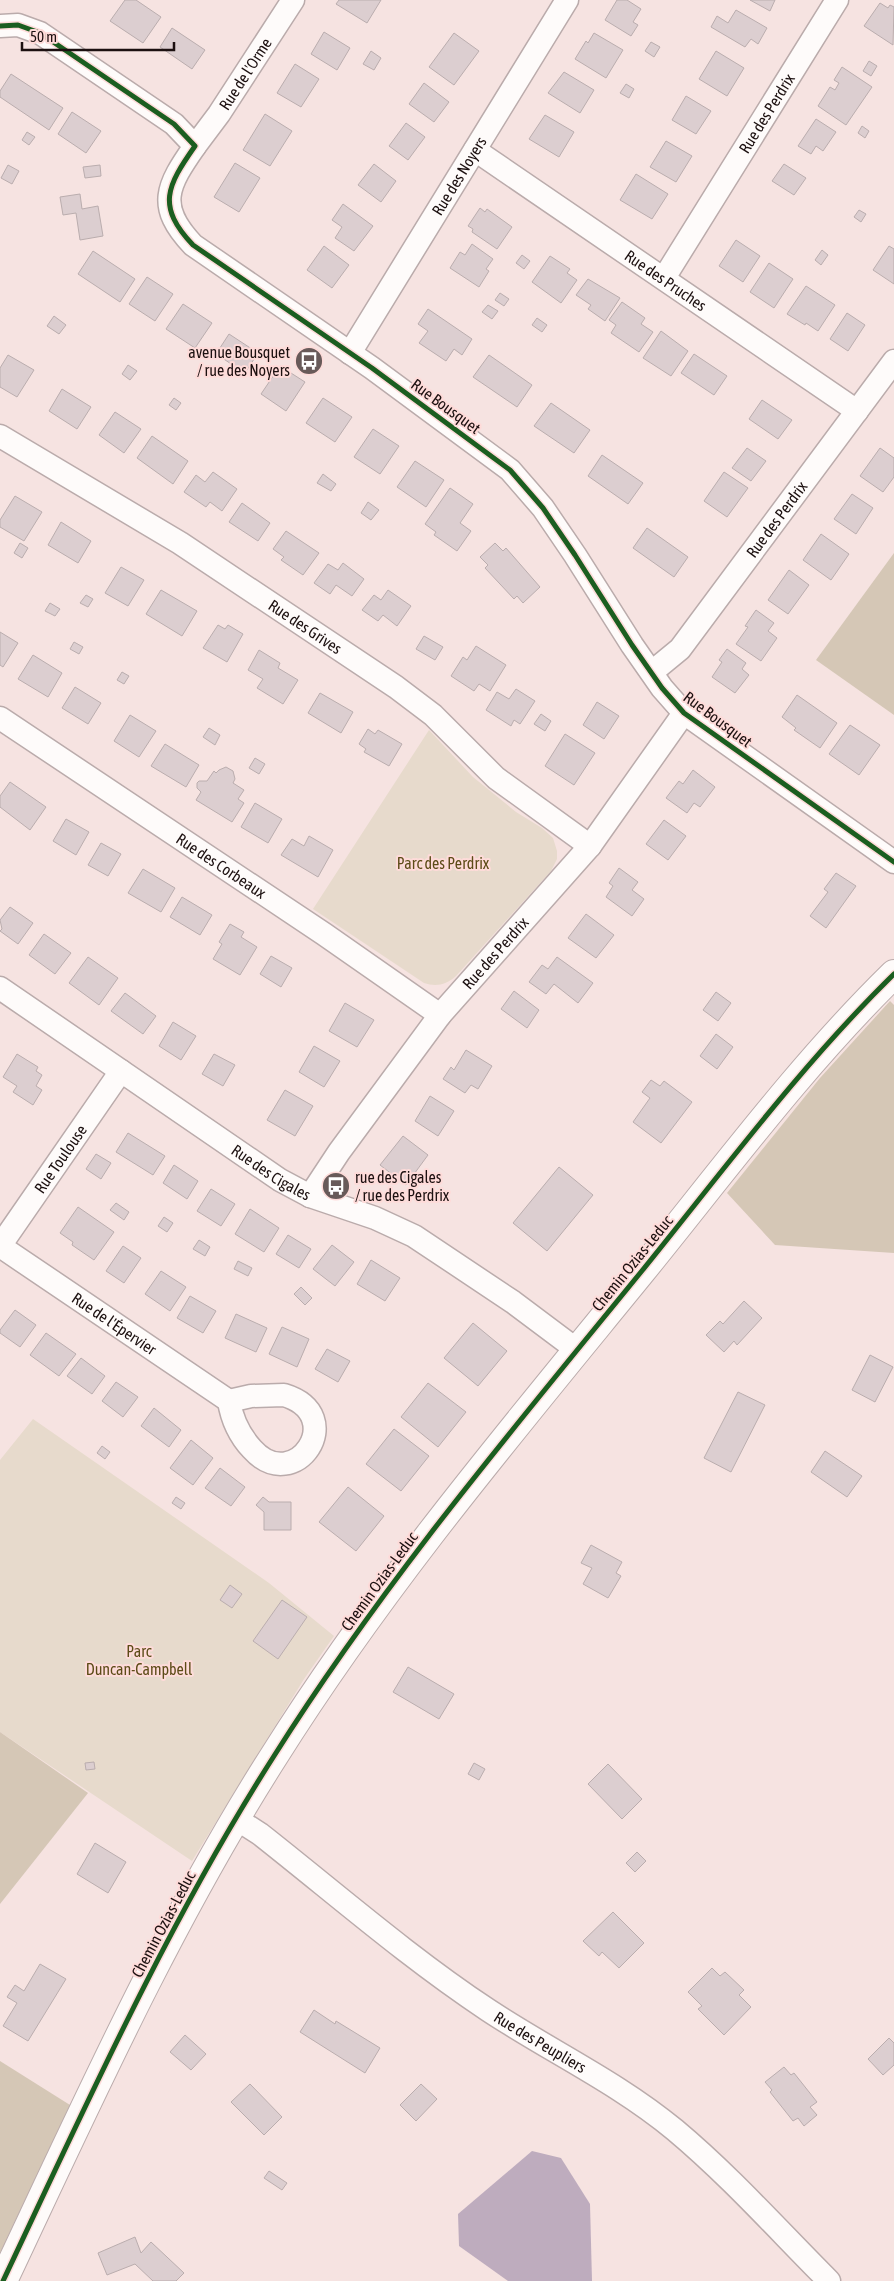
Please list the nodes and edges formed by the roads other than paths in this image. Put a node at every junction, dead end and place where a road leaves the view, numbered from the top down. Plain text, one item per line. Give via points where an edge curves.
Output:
1 (293, 0) edge
2 (568, 0) edge
3 (837, 0) edge
4 (0, 26) edge
5 (195, 146) junction
6 (475, 150) junction
7 (664, 278) junction
8 (350, 353) junction
9 (894, 361) edge
10 (857, 411) junction
11 (0, 436) edge
12 (652, 672) junction
13 (684, 713) junction
14 (0, 718) edge
15 (590, 846) junction
16 (894, 862) edge
17 (894, 974) edge
18 (0, 988) edge
19 (440, 1015) junction
20 (121, 1071) junction
21 (310, 1196) junction
22 (0, 1246) edge
23 (577, 1350) junction
24 (229, 1401) dead end
25 (235, 1818) junction
26 (3, 2281) edge
27 (830, 2281) edge

1 - 5 street, Rue de l'Orme
2 - 6 street, Rue des Noyers
3 - 7 street, Rue des Perdrix
4 - 5 street via 18,25 40,33 174,124
5 - 8 street, Rue Bousquet via 174,176 170,192 170,208 179,230 208,257
6 - 7 street, Rue des Pruches
6 - 8 street, Rue des Noyers
7 - 10 street, Rue des Pruches
8 - 12 street, Rue Bousquet via 484,449 522,482 575,555 606,607
9 - 10 street, Rue des Perdrix
10 - 12 street, Rue des Perdrix via 680,649
11 - 15 street, Rue des Grives via 180,543 396,687 433,715 496,778
12 - 13 street, Rue Bousquet
13 - 15 street, Rue des Perdrix
13 - 16 street, Rue Bousquet
14 - 19 street, Rue des Corbeaux
15 - 19 street, Rue des Perdrix
17 - 23 street, Chemin Ozias-Leduc via 853,1016 775,1107
18 - 20 street, Rue des Cigales
19 - 21 street, Rue des Perdrix
20 - 21 street, Rue des Cigales via 280,1180
20 - 22 street, Rue Toulouse
21 - 23 street, Rue des Cigales via 375,1218 414,1236 513,1302
22 - 24 street, Rue de l'Épervier
23 - 25 street, Chemin Ozias-Leduc via 440,1520 371,1612 300,1715
25 - 26 street, Chemin Ozias-Leduc via 161,1953
25 - 27 street, Rue des Peupliers via 260,1834 452,1985 652,2112 707,2159

